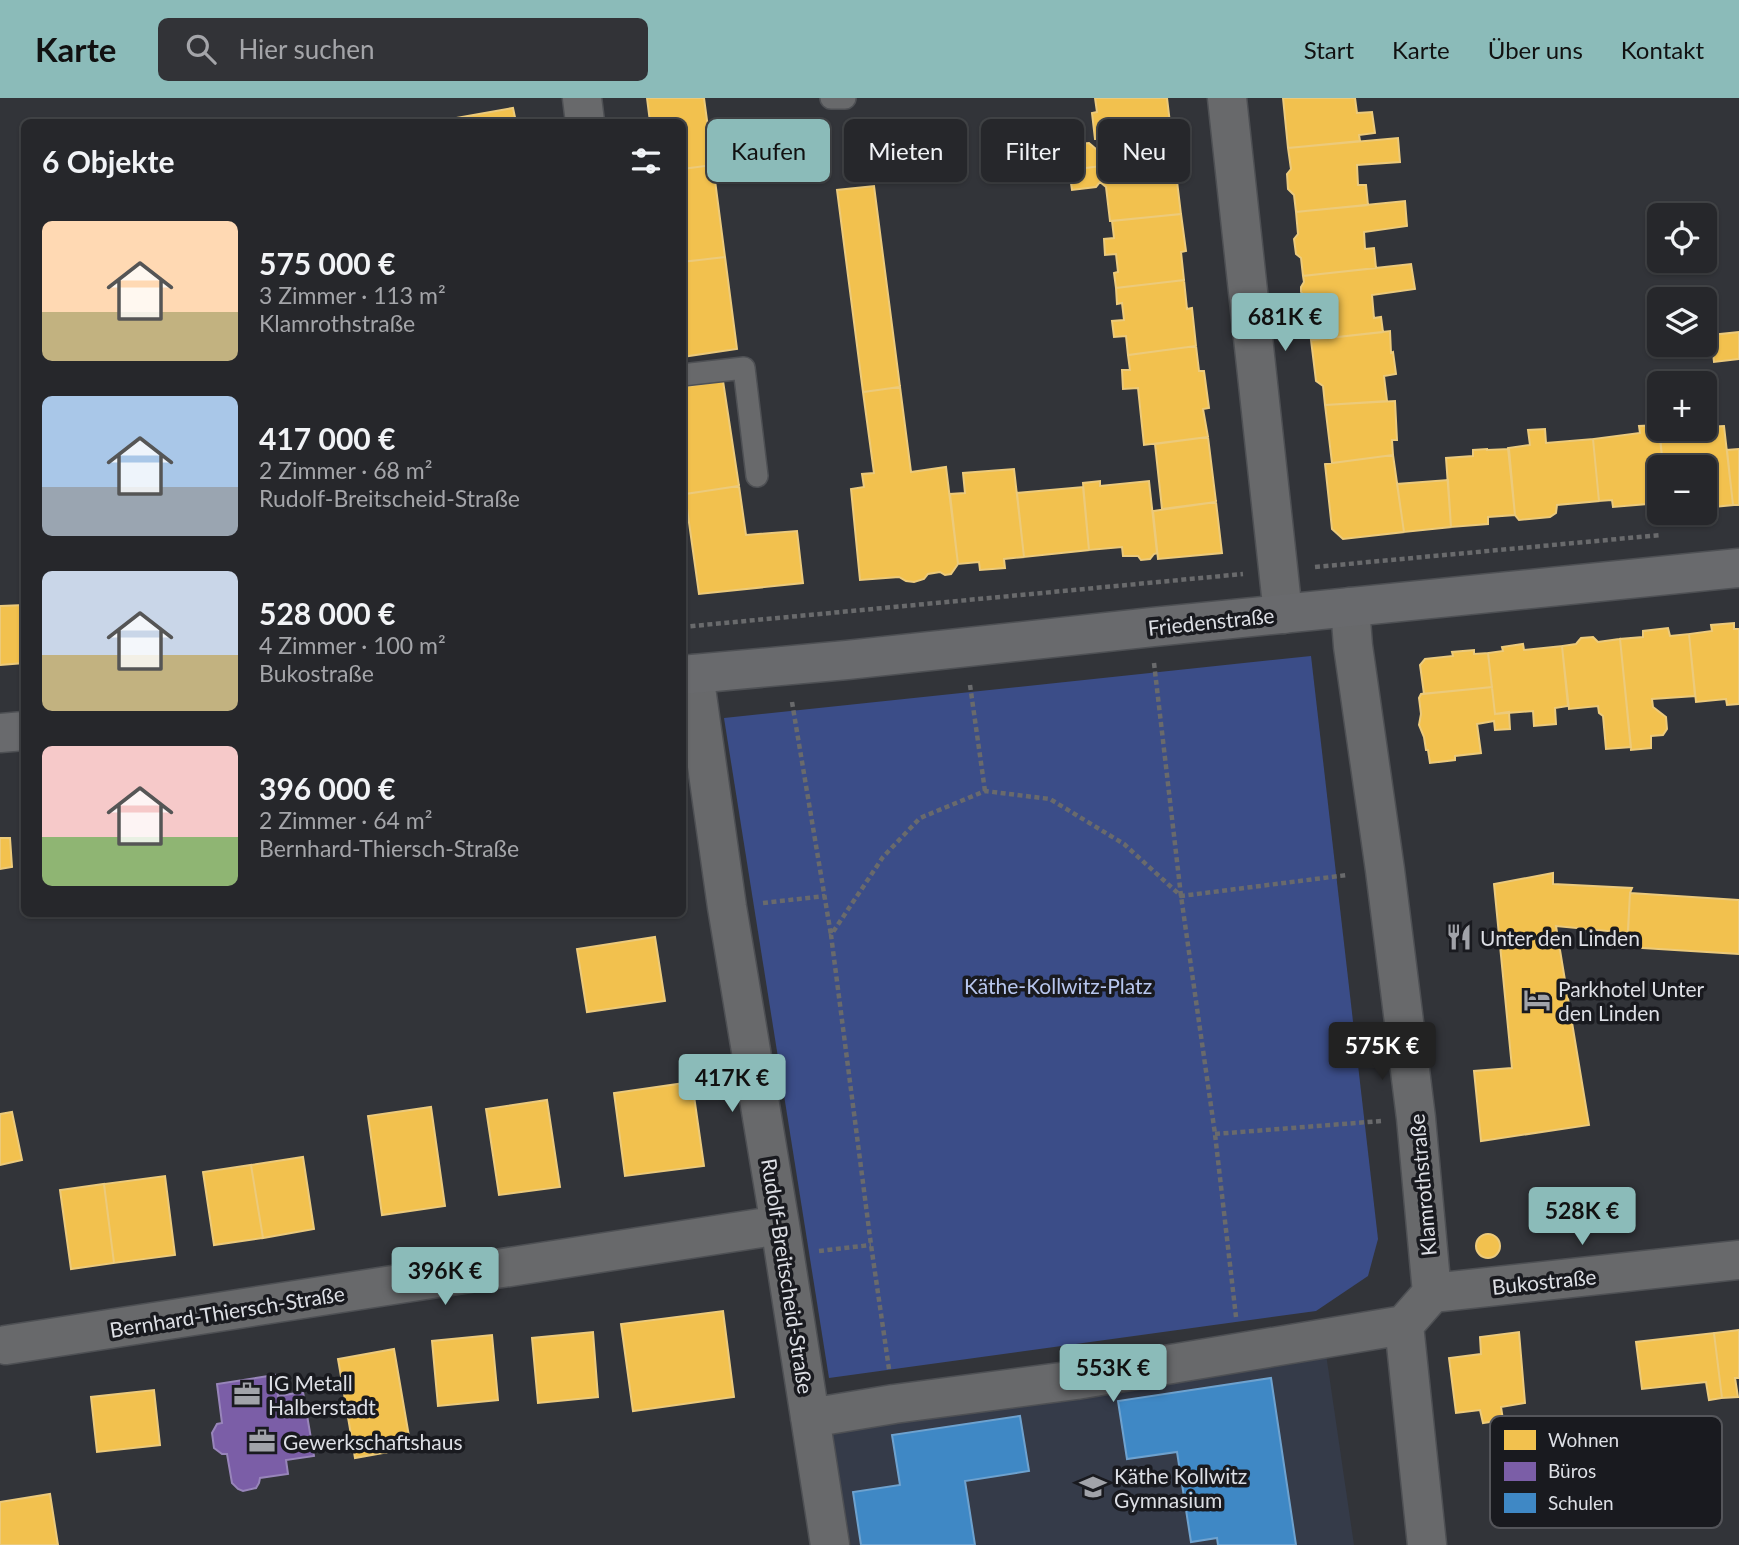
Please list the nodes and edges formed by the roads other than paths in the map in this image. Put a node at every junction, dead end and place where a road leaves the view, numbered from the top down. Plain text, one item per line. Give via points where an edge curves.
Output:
1 (582, 98) edge
2 (831, 98) edge
3 (845, 98) edge
4 (1227, 98) edge
5 (585, 119) edge
6 (686, 375) edge
7 (757, 476) dead end
8 (1739, 568) edge
9 (1350, 607) junction
10 (1283, 614) junction
11 (688, 675) edge
12 (21, 731) edge
13 (0, 733) edge
14 (783, 1240) junction
15 (1739, 1260) edge
16 (1432, 1293) junction
17 (1405, 1325) junction
18 (2, 1349) edge
19 (810, 1418) junction
20 (830, 1545) edge
21 (1427, 1545) edge

1 - 5 street
2 - 3 lane
4 - 10 street
6 - 7 lane via 744,368
8 - 9 main road, Friedenstraße
9 - 10 main road, Friedenstraße
9 - 16 street, Klamrothstraße via 1416,1118
10 - 11 main road, Friedenstraße
11 - 14 street, Rudolf-Breitscheid-Straße
12 - 13 main road
14 - 18 street, Bernhard-Thiersch-Straße
14 - 19 street, Rudolf-Breitscheid-Straße
15 - 16 street, Bukostraße
16 - 17 street
17 - 19 street via 1076,1380
17 - 21 street
19 - 20 street, Rudolf-Breitscheid-Straße

